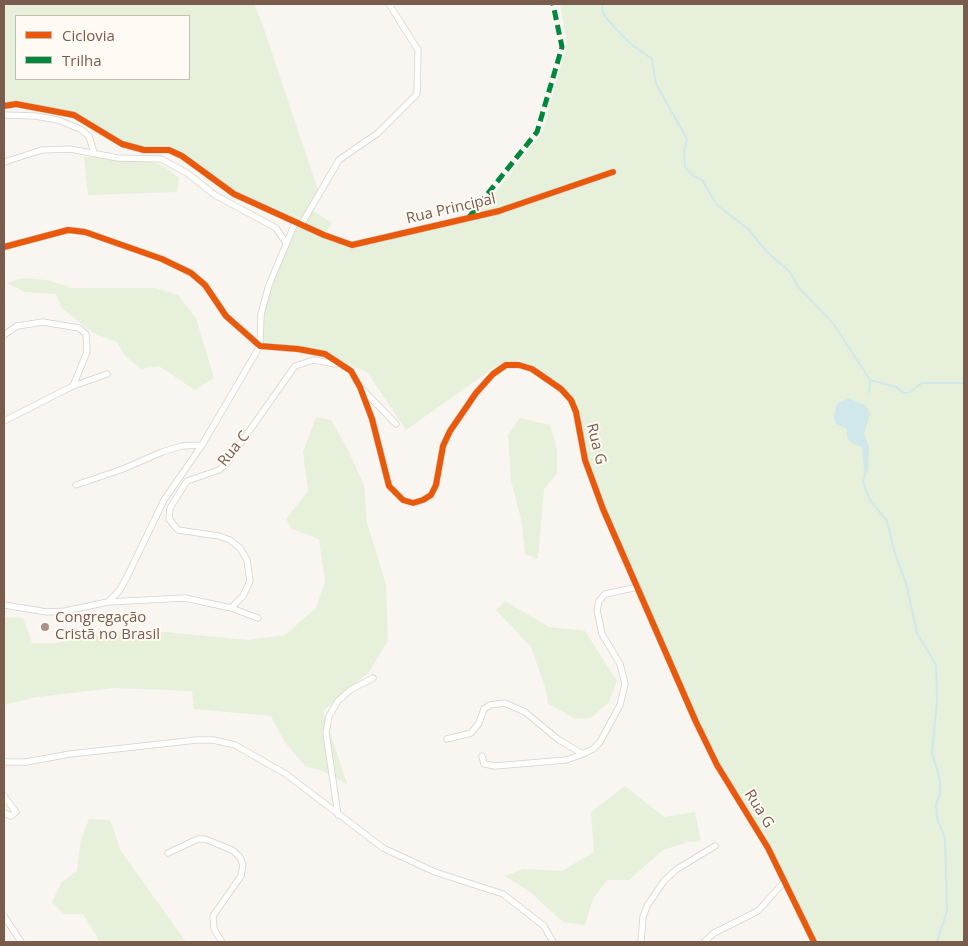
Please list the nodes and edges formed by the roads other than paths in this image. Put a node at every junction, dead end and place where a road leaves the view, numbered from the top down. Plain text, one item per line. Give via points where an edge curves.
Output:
1 (388, 4) edge
2 (4, 106) edge
3 (4, 115) edge
4 (94, 153) junction
5 (4, 162) edge
6 (613, 172) dead end
7 (295, 223) junction
8 (301, 225) junction
9 (286, 243) junction
10 (4, 247) edge
11 (4, 335) edge
12 (260, 346) junction
13 (351, 371) junction
14 (107, 374) dead end
15 (73, 386) junction
16 (360, 387) junction
17 (4, 422) edge
18 (396, 424) dead end
19 (202, 445) junction
20 (76, 485) dead end
21 (638, 587) junction
22 (108, 602) junction
23 (4, 605) edge
24 (232, 608) junction
25 (258, 618) dead end
26 (373, 678) dead end
27 (446, 739) dead end
28 (583, 754) junction
29 (482, 756) dead end
30 (4, 762) edge
31 (4, 796) edge
32 (4, 812) edge
33 (338, 815) junction
34 (715, 846) dead end
35 (168, 853) dead end
36 (784, 882) junction
37 (4, 916) edge
38 (21, 942) edge
39 (222, 942) edge
40 (553, 942) edge
41 (641, 942) edge
42 (704, 942) edge
43 (814, 942) edge

1 - 8 street via 418,50 417,94 378,133 339,160
2 - 7 street, Rua Principal via 16,104 74,115 122,144 144,150 169,150 234,194
3 - 4 street via 35,116 80,128 90,136
4 - 5 street via 70,149 42,150
4 - 9 street via 118,158 160,159 187,173 215,195 276,228
6 - 8 street, Rua Principal via 499,211 352,245
7 - 8 street, Rua Principal
7 - 9 street
9 - 12 street via 260,314
10 - 12 street via 68,230 85,232 162,259 191,272 205,285 226,316
11 - 15 street via 17,326 43,322 79,328 86,334 87,352
12 - 13 street, Rua G via 324,354
12 - 19 street
13 - 16 street, Rua G
13 - 24 street, Rua C via 331,362 314,360 295,366 226,464 219,470 187,481 178,492 170,508 172,525 189,533 230,540 247,560 250,581
14 - 15 street
15 - 17 street
16 - 18 street
16 - 21 street, Rua G via 372,419 382,469 389,486 403,500 413,503 431,495 450,431 493,374 506,366 519,364 561,389 576,412 585,460
19 - 20 street via 162,452
19 - 22 street via 164,500 119,592
21 - 28 street via 606,594 599,601 598,622 624,674 624,692 600,742
21 - 36 street, Rua G via 717,765 768,848
22 - 23 street via 47,612
22 - 24 street via 185,598
24 - 25 street
26 - 33 street via 350,690 329,716 326,733
27 - 28 street via 471,733 484,709 505,704 525,712 559,740
28 - 29 street via 566,760 496,766 484,764
30 - 33 street via 214,740 253,754 286,774
31 - 32 street via 16,812 11,816
33 - 40 street via 383,848 435,872 503,894 540,921
34 - 41 street via 677,869 659,887 643,917
35 - 39 street via 205,839 232,850 240,857 243,866 241,876 213,916 214,929
36 - 42 street via 758,911 714,933
36 - 43 street, Rua G
37 - 38 street

